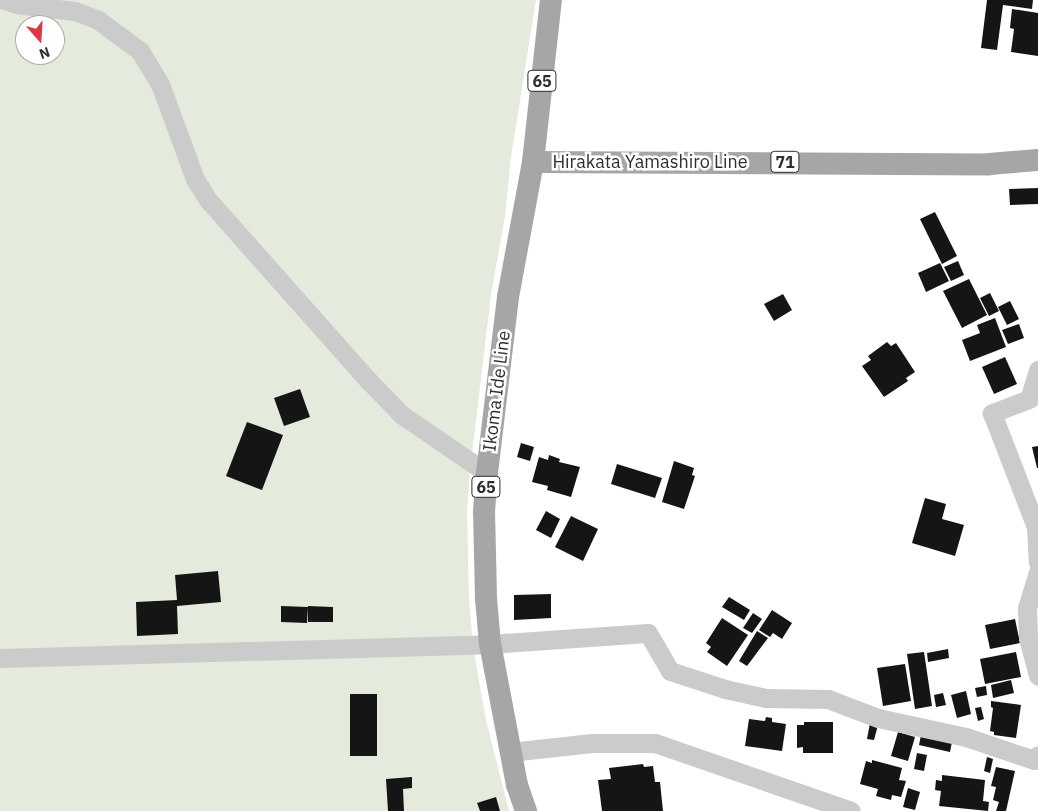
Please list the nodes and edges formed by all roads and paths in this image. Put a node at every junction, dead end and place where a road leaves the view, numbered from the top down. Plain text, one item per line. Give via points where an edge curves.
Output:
1 (4, 0) edge
2 (551, 0) edge
3 (1038, 160) edge
4 (533, 162) junction
5 (1038, 370) edge
6 (487, 473) junction
7 (1038, 562) edge
8 (1038, 572) edge
9 (490, 644) junction
10 (0, 658) edge
11 (1038, 676) edge
12 (510, 752) junction
13 (1038, 755) edge
14 (526, 811) edge
15 (852, 811) edge

1 - 6 street via 75,11 98,20 140,51 160,84 195,179 209,201 402,415
2 - 4 main road, Ikoma Ide Line / 65
3 - 4 main road, Hirakata Yamashiro Line / 71 via 989,164
4 - 6 main road, Ikoma Ide Line / 65 via 508,298
5 - 7 street via 1029,399 992,413 1036,527
6 - 9 main road, Ikoma Ide Line / 65 via 484,551
8 - 11 street via 1027,608 1028,638
9 - 10 street
9 - 12 main road, Ikoma Ide Line / 65
9 - 13 street via 648,633 670,671 725,689 766,698 828,699 878,718 966,737 1034,760
12 - 14 main road, Ikoma Ide Line / 65
12 - 15 street via 592,743 655,743

